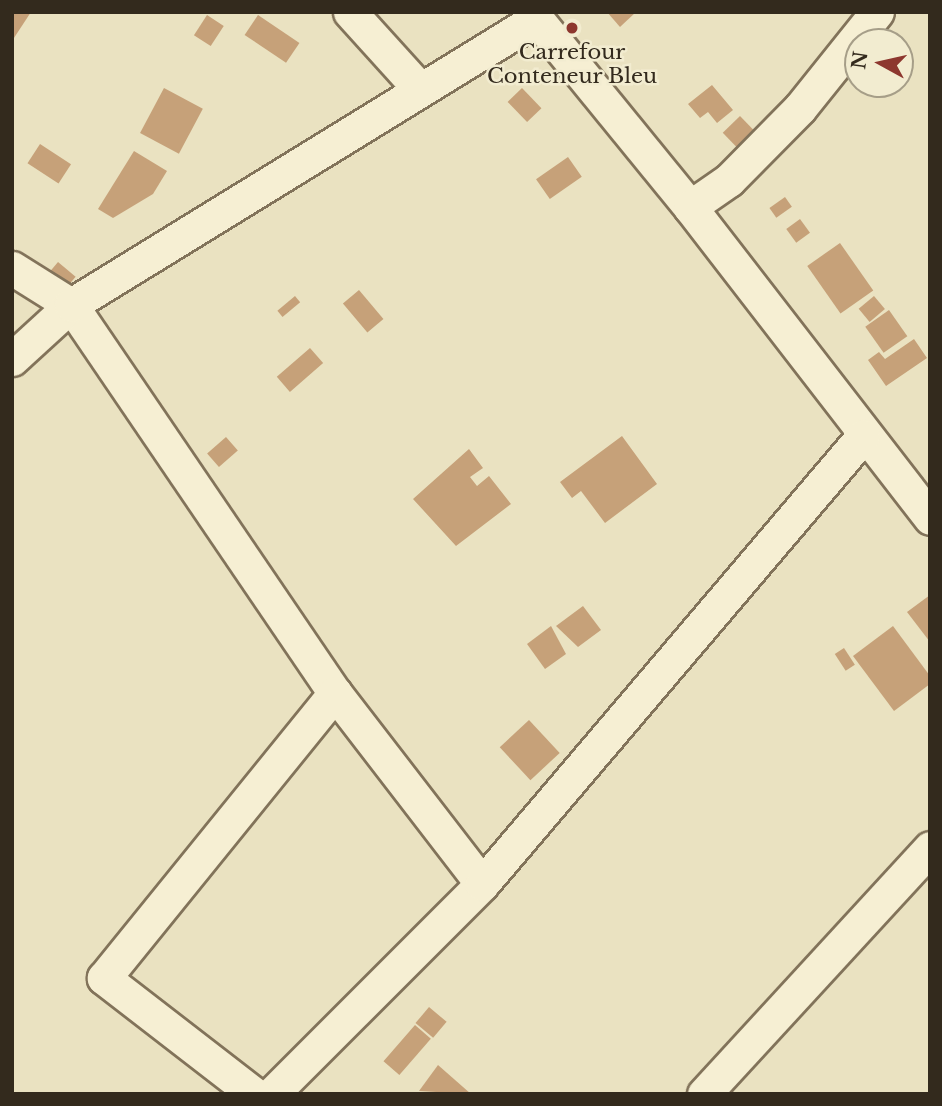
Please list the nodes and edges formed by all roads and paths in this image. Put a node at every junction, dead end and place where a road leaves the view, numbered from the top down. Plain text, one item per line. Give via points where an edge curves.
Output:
1 (350, 12) edge
2 (877, 12) edge
3 (533, 15) edge
4 (418, 87) junction
5 (690, 207) junction
6 (12, 268) edge
7 (71, 305) junction
8 (12, 359) edge
9 (863, 436) junction
10 (930, 518) edge
11 (335, 693) junction
12 (930, 848) edge
13 (482, 884) junction
14 (254, 1094) edge
15 (272, 1094) edge
16 (704, 1094) edge

1 - 4 street
2 - 5 street via 800,108 729,180
3 - 4 street
3 - 5 street
4 - 7 street
5 - 9 street
6 - 7 street
7 - 8 street
7 - 11 street
9 - 10 street
9 - 13 street
11 - 13 street
11 - 14 street via 104,978
12 - 16 street
13 - 15 street

